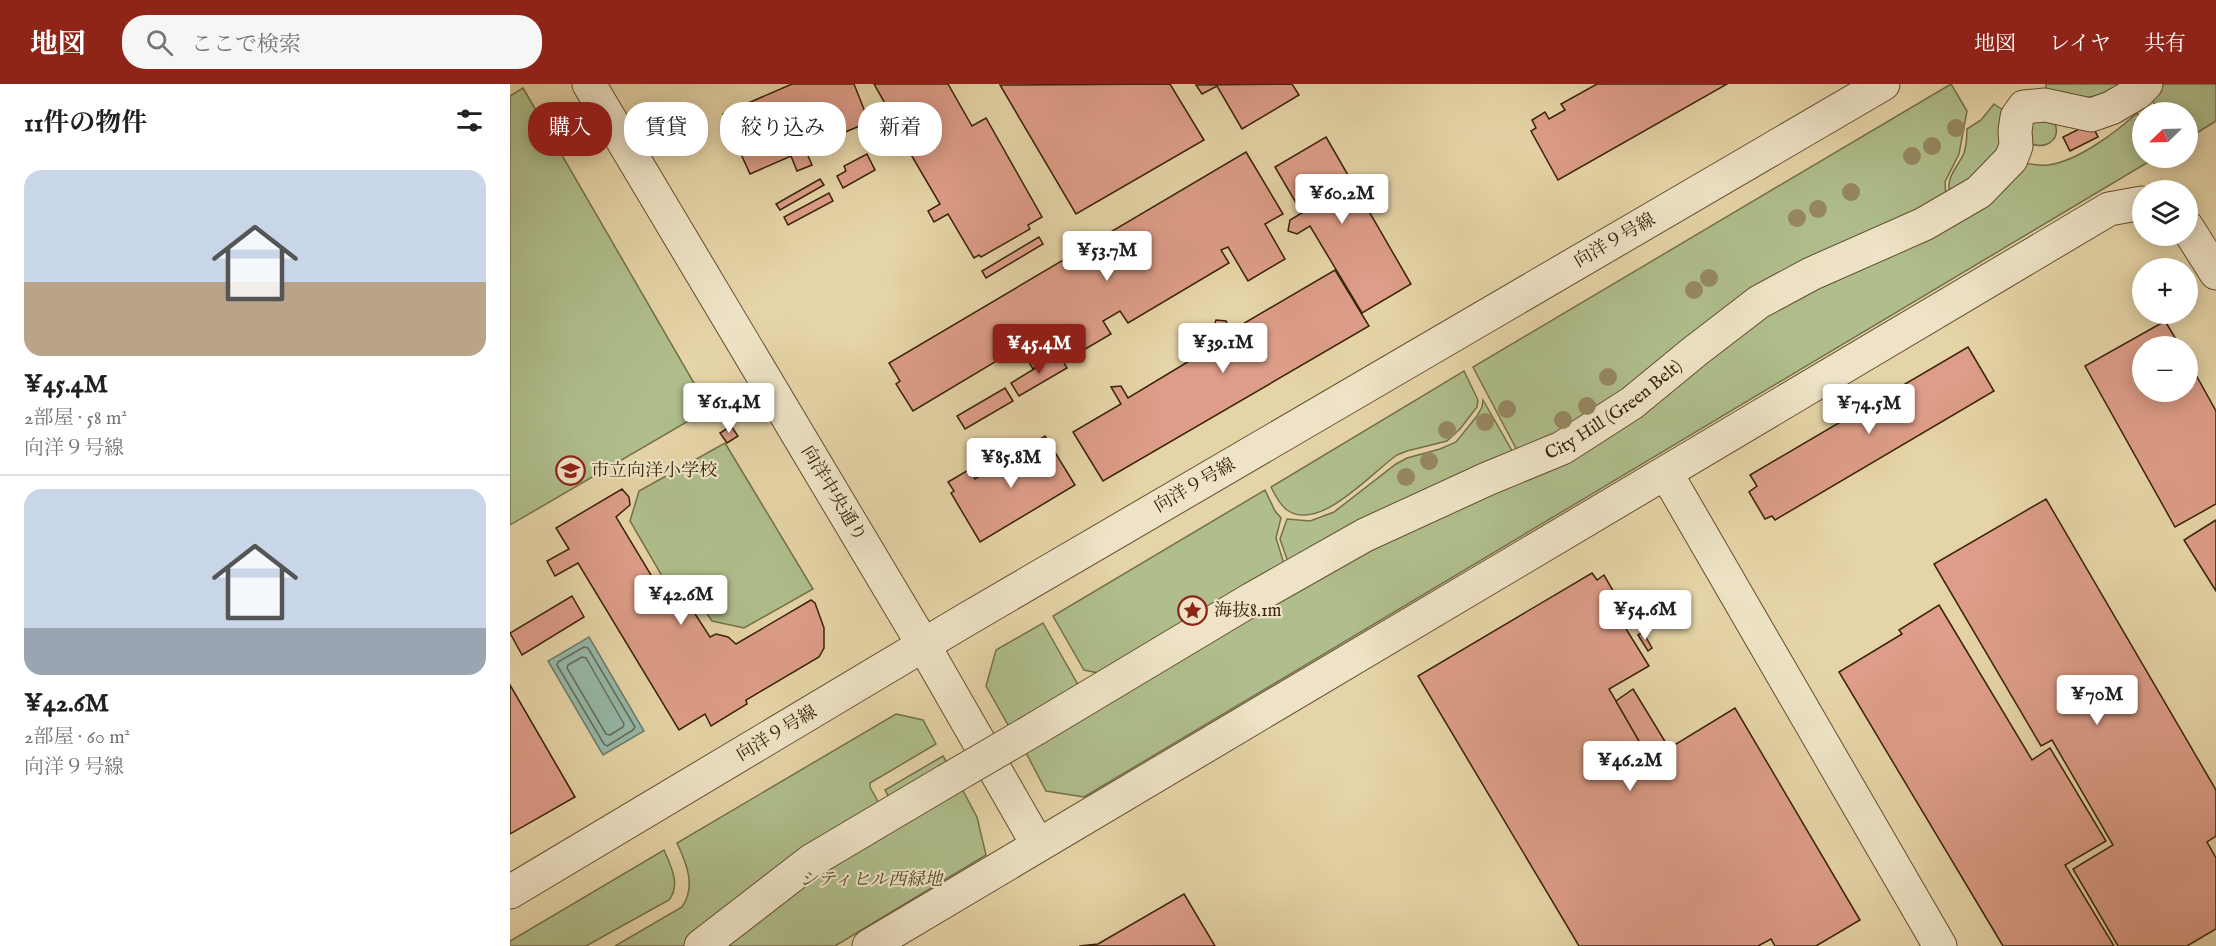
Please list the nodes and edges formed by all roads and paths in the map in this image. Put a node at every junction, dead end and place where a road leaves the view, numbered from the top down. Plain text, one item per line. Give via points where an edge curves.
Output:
1 (589, 84) edge
2 (1882, 84) edge
3 (2146, 84) edge
4 (2132, 205) edge
5 (2198, 244) edge
6 (2216, 273) edge
7 (1666, 473) junction
8 (924, 646) junction
9 (1038, 844) junction
10 (510, 892) edge
11 (701, 946) edge
12 (869, 946) edge
13 (1940, 946) edge

1 - 8 street, 向洋中央通り
2 - 8 street, 向洋９号線
3 - 11 street, City Hill (Green Belt), bridge via 2111,108 2091,115 2045,105 2024,107 2017,117 2016,146 2011,159 1979,192 1924,224 1811,274 1759,302 1632,403 1562,448 1365,535 1252,599 811,861
4 - 7 street via 2109,209
5 - 6 street
7 - 9 street
7 - 13 street
8 - 9 street, 向洋中央通り
8 - 10 street, 向洋９号線
9 - 12 street

